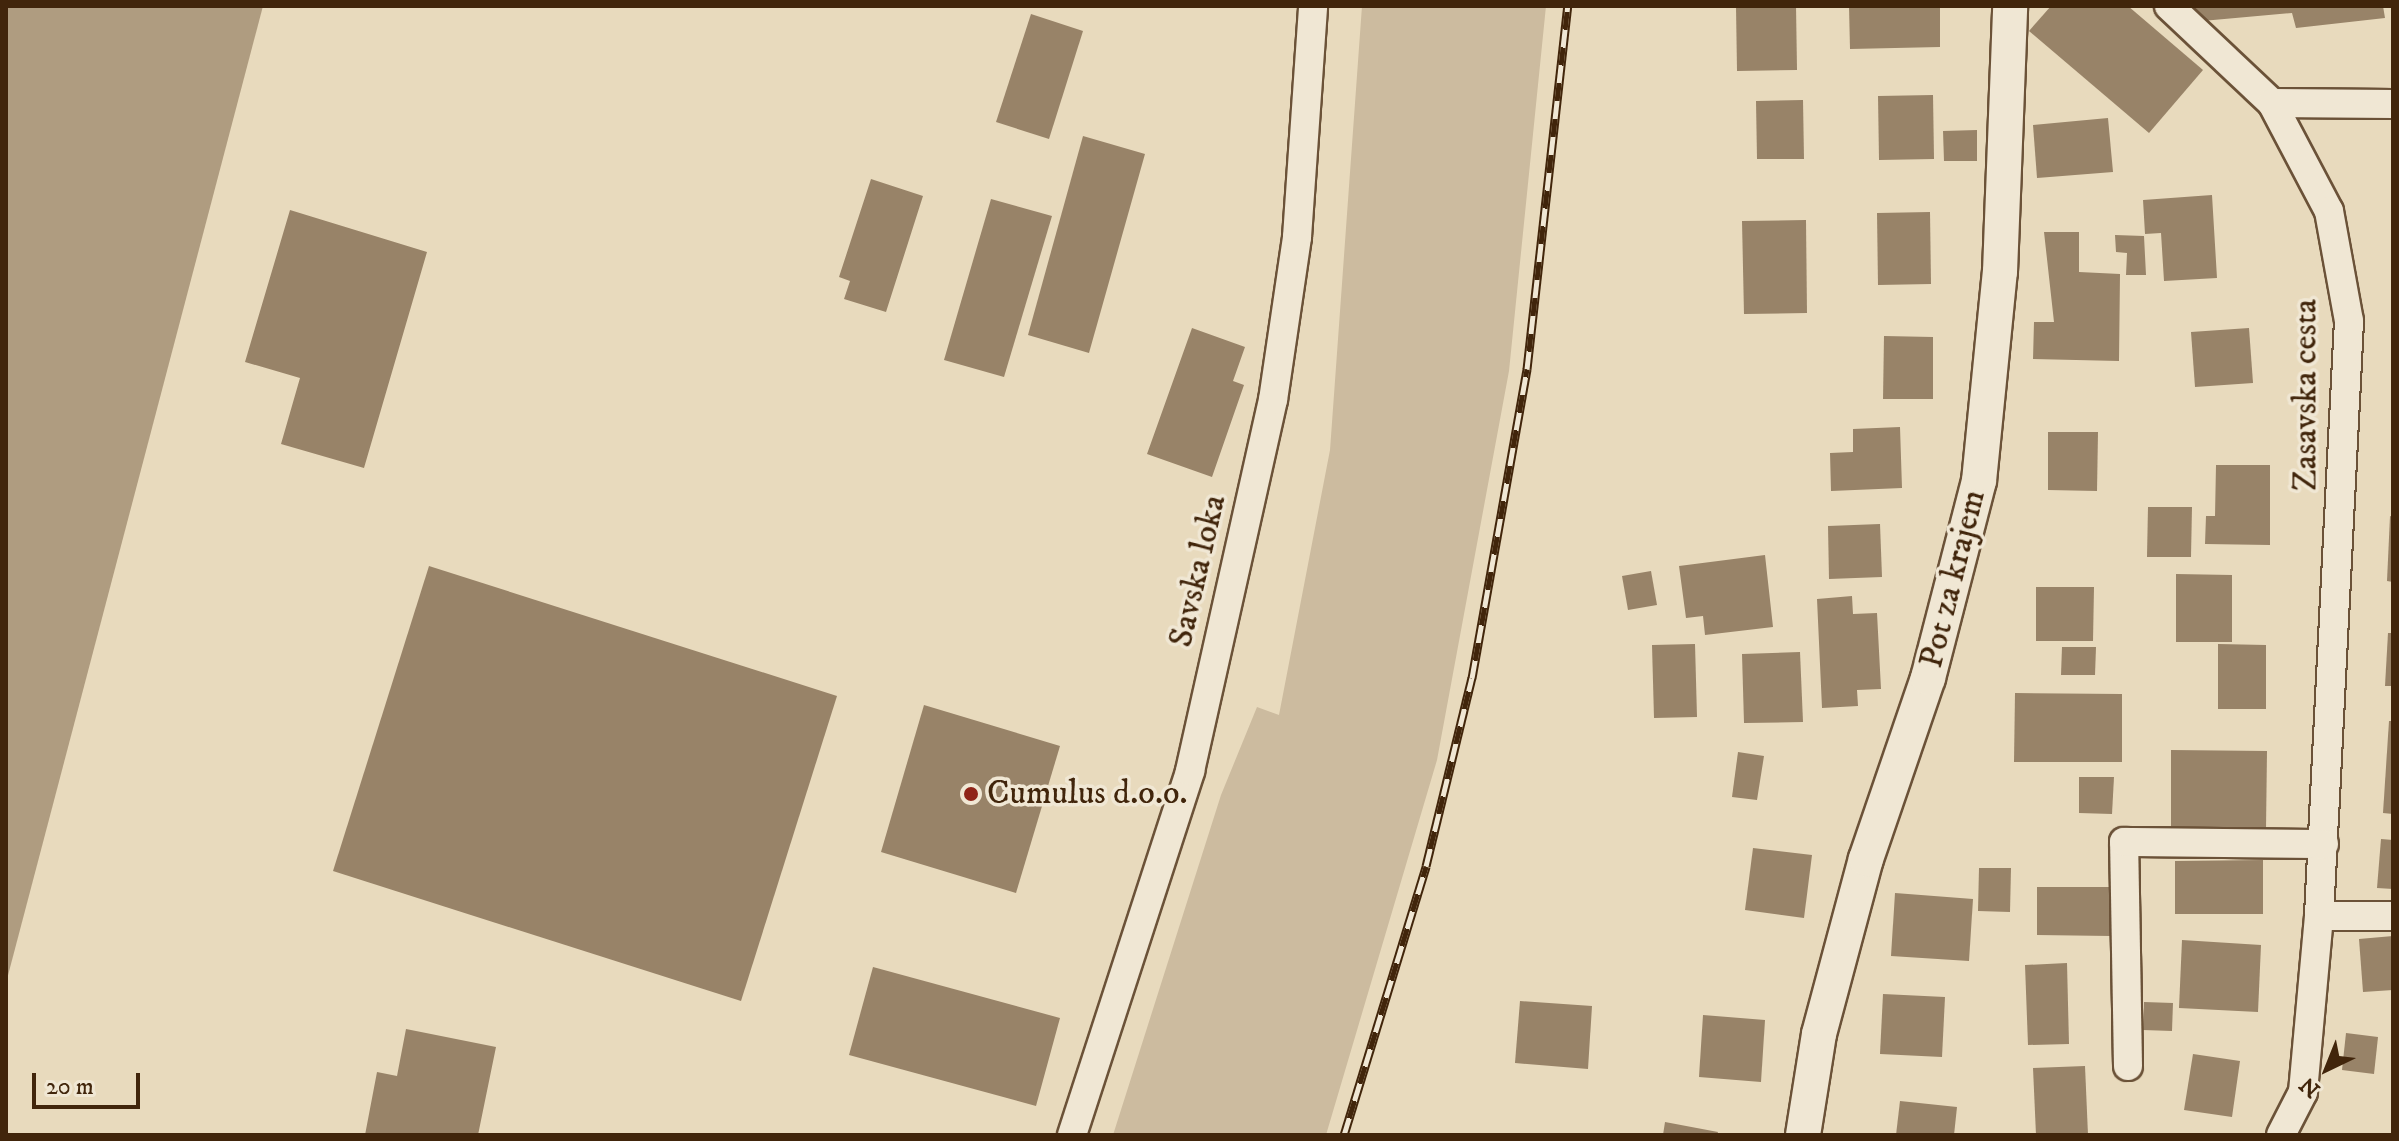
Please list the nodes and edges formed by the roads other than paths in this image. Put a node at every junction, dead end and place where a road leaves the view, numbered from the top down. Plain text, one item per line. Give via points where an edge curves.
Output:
1 (1313, 6) edge
2 (2010, 6) edge
3 (2169, 6) edge
4 (2272, 103) junction
5 (2393, 104) edge
6 (2324, 844) junction
7 (2319, 916) junction
8 (2393, 916) edge
9 (2128, 1066) dead end
10 (1072, 1135) edge
11 (1803, 1135) edge
12 (2281, 1135) edge

1 - 10 street, Savska loka via 1297,237 1273,400 1190,771
2 - 11 street, Pot za krajem via 2000,272 1979,481 1936,650 1819,1034
3 - 4 street, Zasavska cesta
4 - 5 street
4 - 6 street, Zasavska cesta via 2329,211 2349,321
6 - 7 street, Zasavska cesta
6 - 9 street via 2124,842
7 - 8 street
7 - 12 street, Zasavska cesta via 2303,1092

